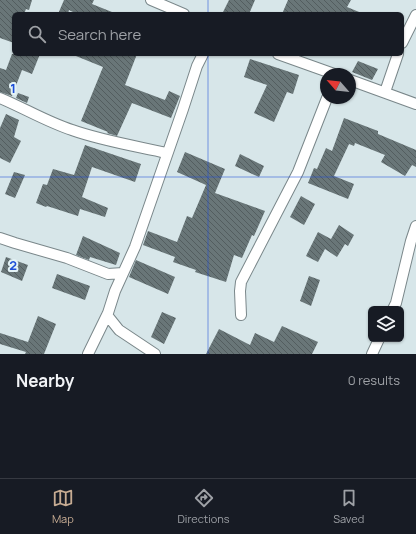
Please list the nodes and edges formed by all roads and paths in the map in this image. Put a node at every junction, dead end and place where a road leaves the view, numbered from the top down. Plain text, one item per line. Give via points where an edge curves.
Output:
1 (151, 0) edge
2 (179, 12) edge
3 (416, 15) edge
4 (404, 39) edge
5 (202, 56) edge
6 (284, 56) edge
7 (397, 56) edge
8 (320, 69) edge
9 (356, 82) edge
10 (385, 92) junction
11 (0, 98) edge
12 (325, 104) edge
13 (416, 104) edge
14 (167, 153) junction
15 (416, 226) edge
16 (1, 239) edge
17 (123, 273) junction
18 (108, 274) junction
19 (116, 288) junction
20 (394, 306) edge
21 (107, 315) junction
22 (241, 315) dead end
23 (378, 342) edge
24 (88, 354) edge
25 (155, 354) edge
26 (372, 354) edge

1 - 2 street
3 - 4 street
5 - 14 street
6 - 8 street
7 - 10 street
9 - 10 street
10 - 13 street
11 - 14 street via 72,130 100,139
12 - 22 street via 298,172 241,282
14 - 17 street via 135,247
15 - 20 street
16 - 18 street via 67,258
17 - 18 street
17 - 19 street
18 - 19 street
19 - 21 street
21 - 24 street
21 - 25 street via 119,330
23 - 26 street

